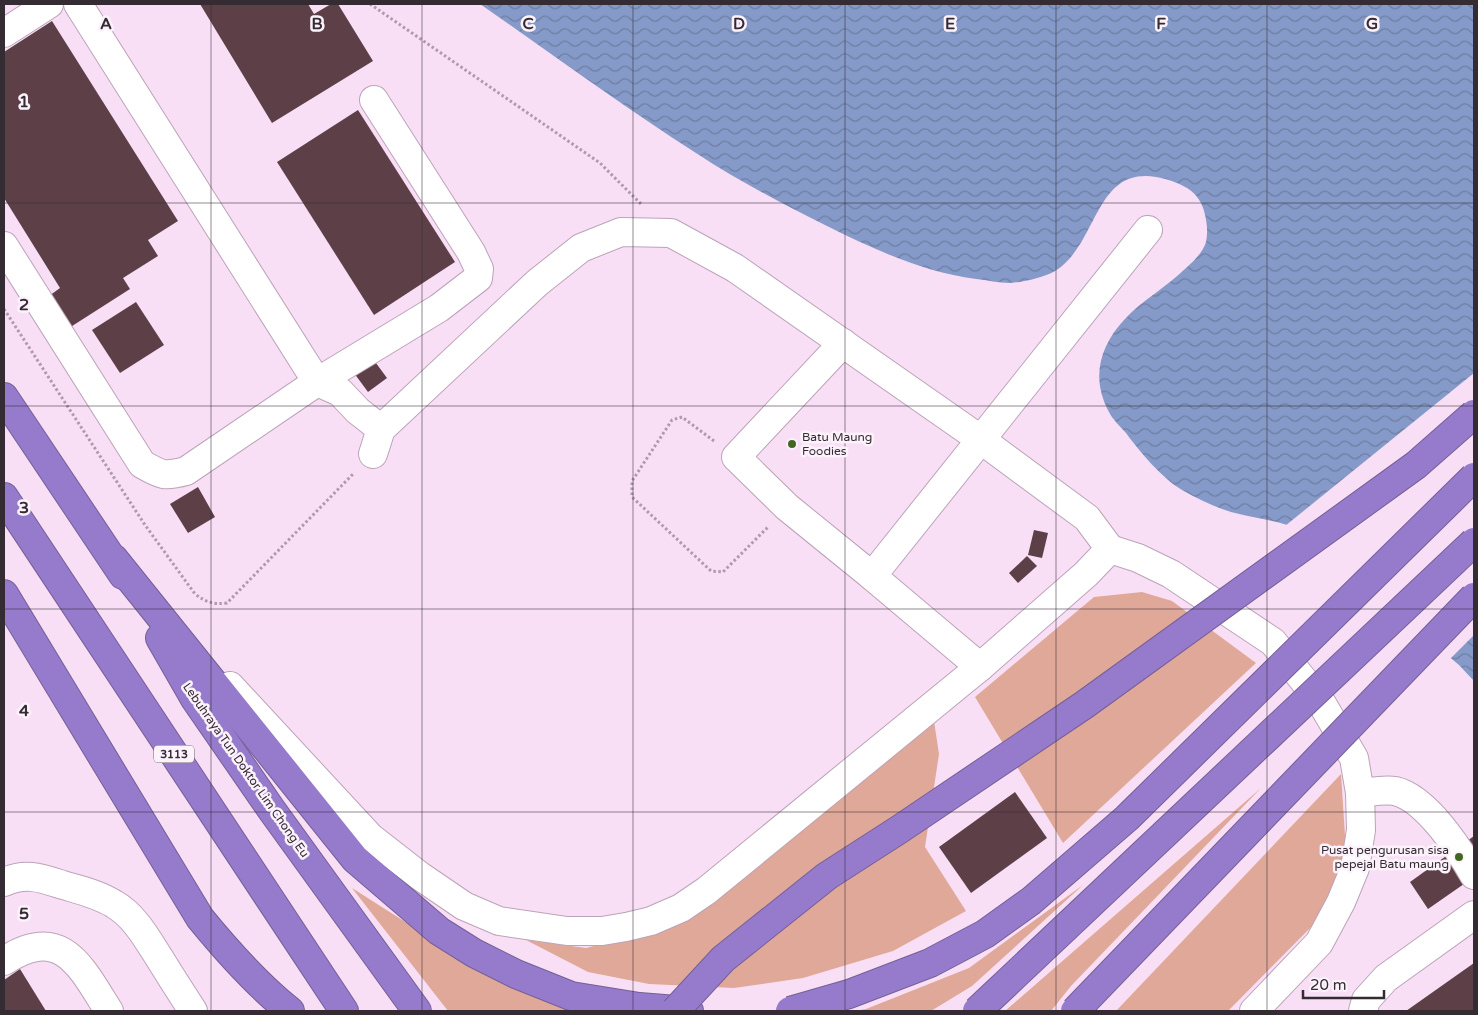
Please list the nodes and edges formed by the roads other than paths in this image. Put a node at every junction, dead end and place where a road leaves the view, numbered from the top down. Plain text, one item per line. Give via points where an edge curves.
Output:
1 (49, 4) edge
2 (78, 4) edge
3 (4, 33) edge
4 (374, 100) dead end
5 (1148, 230) dead end
6 (4, 246) edge
7 (843, 343) junction
8 (317, 382) junction
9 (4, 397) edge
10 (1474, 414) edge
11 (980, 439) junction
12 (1474, 477) edge
13 (4, 497) edge
14 (1474, 542) edge
15 (1110, 550) junction
16 (114, 560) junction
17 (872, 576) junction
18 (4, 594) edge
19 (1474, 597) edge
20 (980, 667) junction
21 (1360, 793) junction
22 (7, 873) edge
23 (1474, 875) edge
24 (1474, 915) edge
25 (4, 961) edge
26 (109, 1011) edge
27 (194, 1011) edge
28 (290, 1011) edge
29 (344, 1011) edge
30 (417, 1011) edge
31 (675, 1011) edge
32 (688, 1011) edge
33 (780, 1011) edge
34 (790, 1011) edge
35 (977, 1011) edge
36 (1075, 1011) edge
37 (1254, 1011) edge
38 (1363, 1011) edge

1 - 3 street
2 - 8 street
4 - 8 street via 471,252 479,269 478,278 439,308
5 - 11 street
6 - 8 street via 142,464 156,472 169,475 186,471
7 - 8 street via 735,268 671,233 621,232 581,248 537,283 377,441 358,411 340,392
7 - 11 street
7 - 17 street via 736,457 787,507
9 - 16 highway, Lebuhraya Tun Doktor Lim Chong Eu
10 - 31 highway, bridge via 1416,466 1084,705 827,876 723,959
11 - 15 street via 1087,518
11 - 17 street
12 - 34 highway, bridge via 1127,818 1031,902 985,934 930,963 849,994
13 - 29 highway, 3113
14 - 35 highway, bridge
15 - 20 street
15 - 21 street via 1138,558 1171,574 1273,642 1321,702 1354,758
16 - 20 street via 370,837 464,906 499,921 542,928 602,931 651,920 681,908
16 - 30 highway, Lebuhraya Tun Doktor Lim Chong Eu via 195,699
16 - 32 highway via 355,858 439,931 516,974 571,996
17 - 20 street
18 - 28 highway via 200,918 230,955
19 - 36 highway, bridge
21 - 23 street via 1395,791 1413,800 1437,821
21 - 37 street via 1361,830 1355,868 1342,902 1319,943
22 - 27 street via 44,879 114,904 142,931
24 - 38 street via 1386,978 1366,1000
25 - 26 street via 34,947 55,947 83,970
33 - 34 highway

